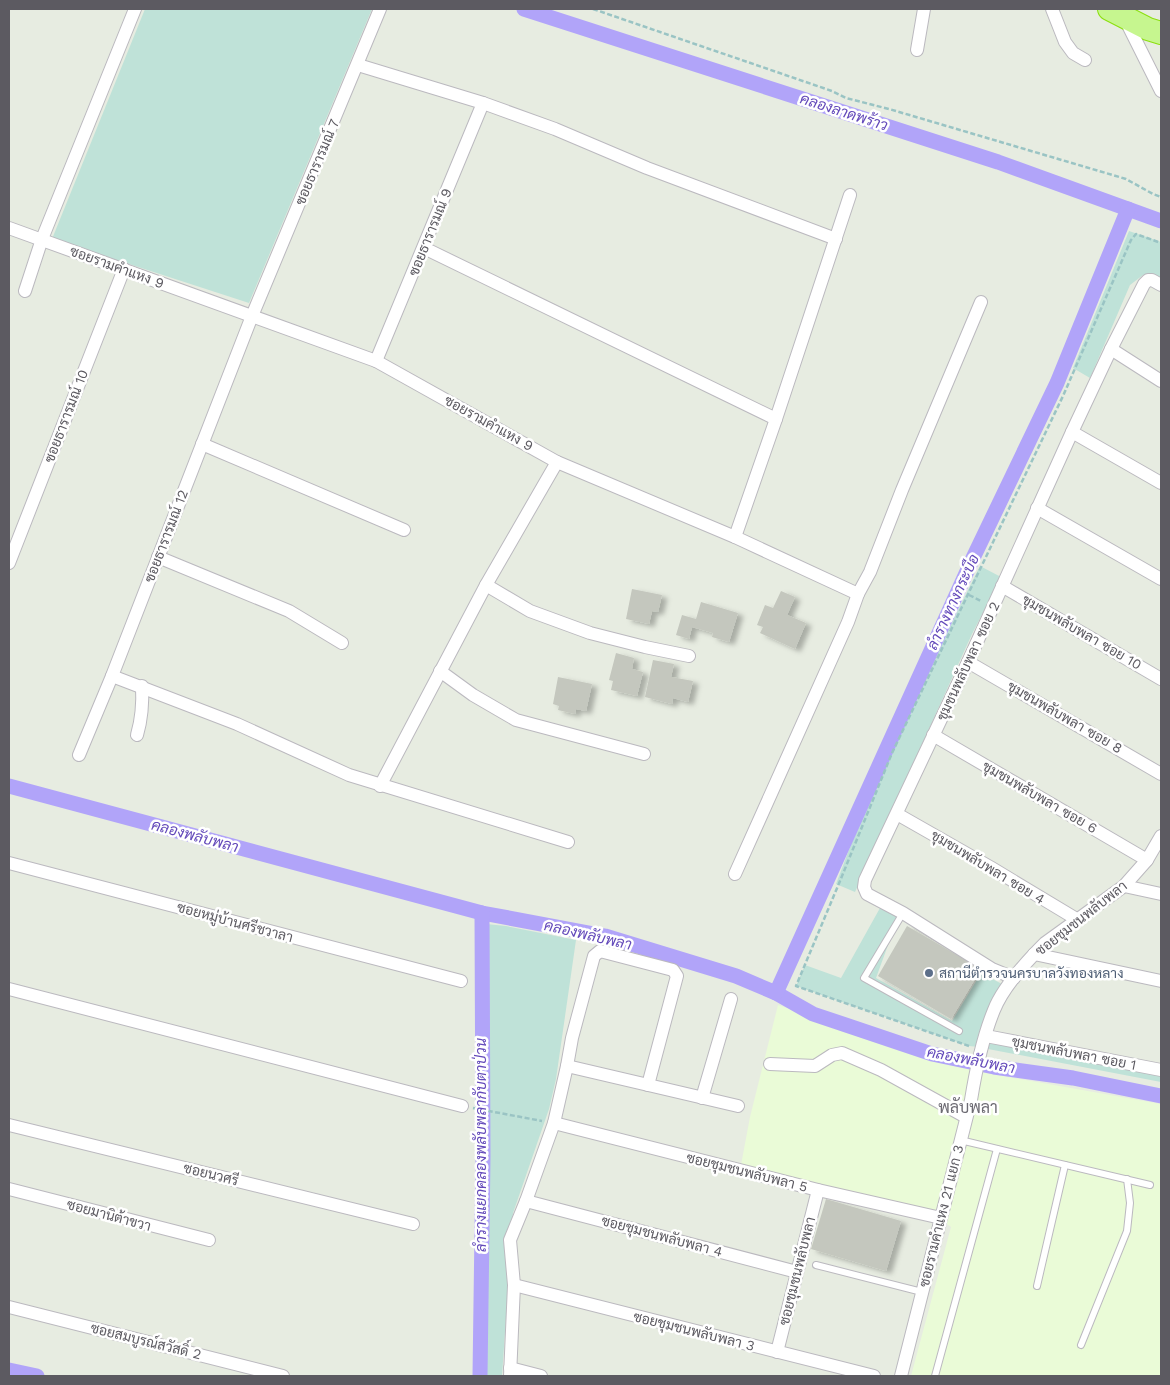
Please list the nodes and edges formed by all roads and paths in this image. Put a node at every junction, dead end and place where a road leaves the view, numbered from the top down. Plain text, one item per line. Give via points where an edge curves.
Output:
1 (135, 9) edge
2 (380, 9) edge
3 (593, 9) edge
4 (924, 9) edge
5 (1052, 9) edge
6 (1095, 9) edge
7 (1109, 9) edge
8 (1127, 23) junction
9 (1161, 34) edge
10 (917, 50) dead end
11 (1085, 60) dead end
12 (358, 65) junction
13 (1161, 90) edge
14 (483, 103) junction
15 (850, 195) dead end
16 (1161, 197) edge
17 (9, 228) edge
18 (42, 240) junction
19 (836, 240) junction
20 (1161, 243) edge
21 (424, 248) junction
22 (124, 269) junction
23 (1157, 283) edge
24 (25, 291) dead end
25 (981, 302) dead end
26 (252, 316) junction
27 (1110, 349) junction
28 (376, 361) junction
29 (1161, 381) edge
30 (776, 419) junction
31 (1072, 432) junction
32 (202, 444) junction
33 (557, 462) junction
34 (1161, 483) edge
35 (1037, 508) junction
36 (404, 530) dead end
37 (735, 537) junction
38 (158, 557) junction
39 (9, 563) edge
40 (1161, 579) edge
41 (486, 584) junction
42 (1002, 586) junction
43 (858, 594) junction
44 (342, 643) dead end
45 (689, 656) dead end
46 (968, 662) junction
47 (440, 671) junction
48 (112, 676) junction
49 (1161, 679) edge
50 (142, 686) junction
51 (137, 735) dead end
52 (933, 735) junction
53 (644, 754) dead end
54 (79, 755) dead end
55 (1161, 774) edge
56 (380, 786) junction
57 (897, 814) junction
58 (1161, 836) edge
59 (568, 842) dead end
60 (1147, 860) junction
61 (9, 863) edge
62 (735, 874) dead end
63 (1124, 886) junction
64 (1161, 894) edge
65 (903, 912) junction
66 (1078, 920) junction
67 (1034, 954) junction
68 (1014, 978) junction
69 (461, 981) dead end
70 (1161, 981) edge
71 (9, 989) edge
72 (731, 999) dead end
73 (959, 1031) dead end
74 (982, 1047) junction
75 (770, 1064) dead end
76 (567, 1066) junction
77 (1161, 1070) edge
78 (648, 1085) junction
79 (702, 1098) junction
80 (462, 1106) joint
81 (738, 1106) dead end
82 (966, 1117) junction
83 (554, 1123) junction
84 (9, 1125) edge
85 (960, 1140) junction
86 (997, 1149) junction
87 (1065, 1165) junction
88 (1127, 1179) junction
89 (1150, 1184) dead end
90 (9, 1189) edge
91 (818, 1190) junction
92 (526, 1200) junction
93 (941, 1218) junction
94 (413, 1224) dead end
95 (209, 1240) dead end
96 (816, 1265) dead end
97 (797, 1272) junction
98 (514, 1285) junction
99 (1037, 1286) dead end
100 (922, 1292) junction
101 (9, 1307) edge
102 (1081, 1345) dead end
103 (777, 1352) junction
104 (510, 1372) edge
105 (283, 1376) edge
106 (540, 1376) edge
107 (874, 1376) edge
108 (901, 1376) edge
109 (936, 1376) edge

1 - 18 street
2 - 12 street, ซอยธารารมณ์ 7
3 - 16 path via 846,98 1126,179
4 - 10 street
5 - 11 street via 1065,42
6 - 8 street
7 - 9 highway
8 - 9 street
8 - 13 street
12 - 14 street
12 - 26 street, ซอยธารารมณ์ 7
14 - 19 street
14 - 21 street, ซอยธารารมณ์ 9
15 - 19 street
17 - 18 street, ซอยรามคำแหง 9
18 - 22 street, ซอยรามคำแหง 9
18 - 24 street
19 - 30 street
20 - 74 path via 1136,234 1131,240 1064,396 892,754 796,986 969,1046
21 - 28 street, ซอยธารารมณ์ 9
21 - 30 street
22 - 26 street, ซอยรามคำแหง 9
22 - 39 street, ซอยธารารมณ์ 10
23 - 27 street, ชุมชนพลับพลา ซอย 2 via 1144,284
25 - 43 street via 870,572
26 - 28 street, ซอยรามคำแหง 9
26 - 32 street, ซอยธารารมณ์ 12
27 - 29 street
27 - 31 street, ชุมชนพลับพลา ซอย 2
28 - 33 street, ซอยรามคำแหง 9
30 - 37 street
31 - 34 street
31 - 35 street, ชุมชนพลับพลา ซอย 2
32 - 36 street
32 - 38 street, ซอยธารารมณ์ 12
33 - 37 street, ซอยรามคำแหง 9
33 - 41 street
35 - 40 street
35 - 42 street, ชุมชนพลับพลา ซอย 2
37 - 43 street, ซอยรามคำแหง 9
38 - 44 street via 289,611
38 - 48 street, ซอยธารารมณ์ 12
41 - 45 street via 530,611 590,633
41 - 47 street
42 - 46 street, ชุมชนพลับพลา ซอย 2
42 - 49 street, ชุมชนพลับพลา ซอย 10
43 - 62 street
46 - 52 street, ชุมชนพลับพลา ซอย 2
46 - 55 street, ชุมชนพลับพลา ซอย 8
47 - 53 street via 516,720
47 - 56 street
48 - 50 street
48 - 54 street, ซอยธารารมณ์ 12
50 - 51 street via 142,720
50 - 56 street
52 - 57 street, ชุมชนพลับพลา ซอย 2
52 - 60 street, ชุมชนพลับพลา ซอย 6
56 - 59 street
57 - 65 street, ชุมชนพลับพลา ซอย 2 via 864,887 867,894
57 - 66 street, ชุมชนพลับพลา ซอย 4
58 - 60 street, ซอยชุมชนพลับพลา
60 - 63 street, ซอยชุมชนพลับพลา
61 - 69 street, ซอยหมู่บ้านศรีชวาลา
63 - 64 street
63 - 66 street, ซอยชุมชนพลับพลา
65 - 68 street, ชุมชนพลับพลา ซอย 2 via 992,969
65 - 73 lane via 864,978
66 - 67 street, ซอยชุมชนพลับพลา
67 - 68 street, ซอยชุมชนพลับพลา
67 - 70 street
68 - 74 street, ซอยชุมชนพลับพลา via 994,1009
71 - 80 street
72 - 79 street
74 - 77 street, ชุมชนพลับพลา ซอย 1
74 - 82 street, ซอยรามคำแหง 21 แยก 3
75 - 82 street via 815,1066 832,1055 842,1053 881,1070
76 - 78 street
76 - 78 street via 594,956 600,951 673,970 676,976
76 - 83 street
78 - 79 street
79 - 81 street
80 - 83 path
82 - 85 street, ซอยรามคำแหง 21 แยก 3
83 - 91 street, ซอยชุมชนพลับพลา 5
83 - 92 street
84 - 94 street, ซอยนวศรี
85 - 86 lane
85 - 93 street, ซอยรามคำแหง 21 แยก 3
86 - 87 lane
86 - 109 lane
87 - 88 lane
87 - 99 lane
88 - 89 lane
88 - 102 lane via 1130,1204 1127,1231
90 - 95 street, ซอยมานิต้าขวา
91 - 93 street, ซอยชุมชนพลับพลา 5
91 - 97 street, ซอยชุมชนพลับพลา
92 - 97 street, ซอยชุมชนพลับพลา 4
92 - 98 street via 510,1240
93 - 100 street, ซอยรามคำแหง 21 แยก 3
96 - 100 lane
97 - 103 street, ซอยชุมชนพลับพลา
98 - 103 street, ซอยชุมชนพลับพลา 3
98 - 104 street
100 - 108 street, ซอยรามคำแหง 21 แยก 3
101 - 105 street, ซอยสมบูรณ์สวัสดิ์ 2
103 - 107 street, ซอยชุมชนพลับพลา 3
104 - 106 street

